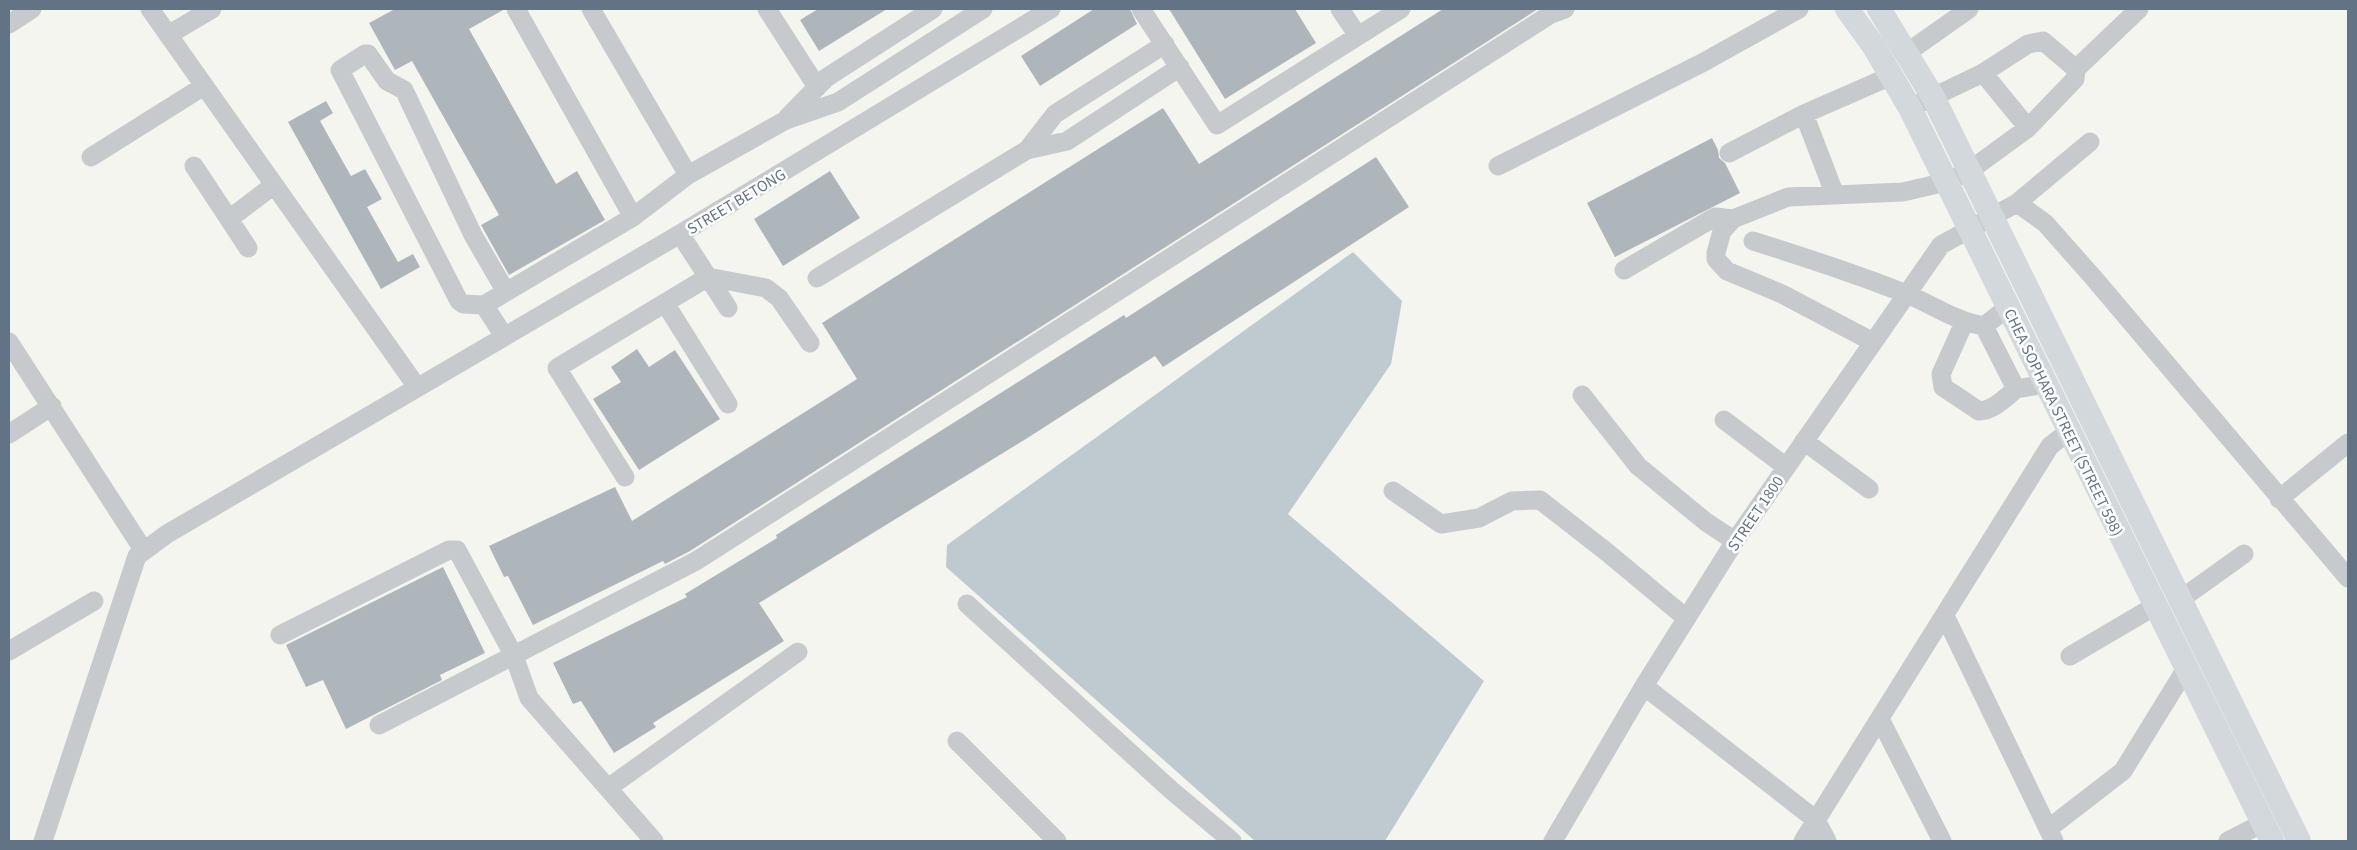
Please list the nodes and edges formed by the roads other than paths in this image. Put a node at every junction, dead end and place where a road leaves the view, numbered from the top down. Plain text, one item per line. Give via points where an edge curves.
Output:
1 (32, 9) edge
2 (150, 9) edge
3 (212, 9) edge
4 (516, 9) edge
5 (591, 9) edge
6 (767, 9) edge
7 (933, 9) edge
8 (982, 9) edge
9 (1051, 9) edge
10 (1142, 9) edge
11 (1340, 9) edge
12 (1401, 9) edge
13 (1565, 9) edge
14 (1799, 9) edge
15 (1847, 9) edge
16 (1879, 9) edge
17 (1969, 9) edge
18 (2139, 9) edge
19 (9, 24) edge
20 (168, 35) junction
21 (1358, 36) junction
22 (1165, 44) junction
23 (1908, 52) junction
24 (1180, 67) junction
25 (2076, 69) junction
26 (1983, 73) junction
27 (1891, 76) junction
28 (204, 86) junction
29 (817, 87) junction
30 (1933, 97) junction
31 (1910, 108) junction
32 (1804, 114) junction
33 (786, 120) junction
34 (2028, 128) junction
35 (2090, 142) dead end
36 (1027, 150) junction
37 (1729, 153) dead end
38 (91, 157) dead end
39 (194, 166) dead end
40 (1498, 166) dead end
41 (1970, 171) junction
42 (688, 176) junction
43 (1946, 182) junction
44 (274, 185) junction
45 (1834, 195) junction
46 (2017, 202) junction
47 (1992, 216) junction
48 (634, 217) junction
49 (229, 219) junction
50 (1733, 220) junction
51 (1970, 228) junction
52 (680, 234) junction
53 (1753, 241) dead end
54 (248, 248) dead end
55 (1624, 270) dead end
56 (708, 277) junction
57 (817, 278) dead end
58 (506, 292) junction
59 (1906, 294) junction
60 (665, 303) junction
61 (484, 305) junction
62 (728, 308) dead end
63 (2007, 308) junction
64 (1964, 323) junction
65 (1984, 326) junction
66 (504, 336) junction
67 (9, 342) edge
68 (810, 342) dead end
69 (1873, 342) junction
70 (2045, 384) junction
71 (417, 387) junction
72 (2016, 389) junction
73 (1582, 395) dead end
74 (728, 404) dead end
75 (52, 406) junction
76 (1724, 420) dead end
77 (2069, 431) junction
78 (9, 434) edge
79 (1804, 441) junction
80 (2348, 443) edge
81 (1786, 467) junction
82 (625, 477) dead end
83 (1869, 489) dead end
84 (1393, 491) dead end
85 (2280, 499) junction
86 (1735, 541) junction
87 (144, 551) junction
88 (2244, 554) dead end
89 (2348, 578) edge
90 (2181, 599) junction
91 (94, 601) dead end
92 (967, 604) dead end
93 (2155, 606) junction
94 (1944, 616) junction
95 (1686, 618) junction
96 (280, 635) dead end
97 (9, 651) edge
98 (798, 652) dead end
99 (514, 656) junction
100 (2070, 656) dead end
101 (2186, 667) junction
102 (1644, 686) junction
103 (1880, 718) junction
104 (379, 725) dead end
105 (956, 741) dead end
106 (608, 788) junction
107 (1816, 820) junction
108 (2268, 832) edge
109 (2051, 835) edge
110 (43, 841) edge
111 (654, 841) edge
112 (1057, 841) edge
113 (1232, 841) edge
114 (1553, 841) edge
115 (1803, 841) edge
116 (1827, 841) edge
117 (1942, 841) edge
118 (2228, 841) edge
119 (2300, 841) edge

1 - 19 street
2 - 20 street
3 - 20 street
4 - 48 street
5 - 42 street
6 - 29 street
7 - 29 street
8 - 33 street via 838,102
9 - 52 street, STREET BETONG
10 - 22 street
11 - 21 street
12 - 21 street
13 - 99 street via 1551,14 696,561
14 - 40 street via 1702,63
15 - 27 main road, CHEA SOPHARA STREET (STREET 598)
16 - 23 main road, CHEA SOPHARA STREET (STREET 598)
17 - 23 street
18 - 25 street
20 - 28 street
21 - 24 street via 1217,125
22 - 24 street
22 - 36 street via 1056,114
23 - 30 main road, CHEA SOPHARA STREET (STREET 598)
24 - 36 street via 1067,141
25 - 26 street via 2043,41 2028,44
25 - 34 street via 2075,79
26 - 30 street
26 - 34 street
27 - 31 main road, CHEA SOPHARA STREET (STREET 598)
27 - 32 street
28 - 38 street
28 - 44 street
29 - 33 street
30 - 31 street
30 - 41 main road, CHEA SOPHARA STREET (STREET 598)
31 - 43 main road, CHEA SOPHARA STREET (STREET 598)
32 - 37 street
32 - 45 street
33 - 42 street
34 - 41 street
35 - 46 street, STREET 1800
36 - 57 street
39 - 49 street
41 - 43 street
41 - 47 main road, CHEA SOPHARA STREET (STREET 598)
42 - 48 street
43 - 45 street via 1903,192
43 - 51 main road, CHEA SOPHARA STREET (STREET 598)
44 - 49 street
44 - 71 street
45 - 50 street via 1788,197
46 - 47 street, STREET 1800
46 - 85 street via 2045,223 2085,268
47 - 51 street, STREET 1800
47 - 90 main road, CHEA SOPHARA STREET (STREET 598)
48 - 58 street
49 - 54 street
50 - 55 street via 1715,218
50 - 69 street via 1722,231 1717,245 1716,259 1720,266 1782,294
51 - 59 street, STREET 1800 via 1940,245
51 - 63 main road, CHEA SOPHARA STREET (STREET 598)
52 - 56 street
52 - 66 street, STREET BETONG
53 - 59 street
56 - 60 street
56 - 62 street
56 - 68 street via 766,288 779,298
58 - 61 street
58 - 61 street via 473,235 404,90 387,81 365,54 340,70 459,301
59 - 64 street
59 - 69 street, STREET 1800
60 - 74 street
60 - 82 street via 557,368
61 - 66 street
63 - 65 street
63 - 70 main road, CHEA SOPHARA STREET (STREET 598)
64 - 65 street
64 - 72 street via 1941,374 1943,387 1979,411 1990,409
65 - 72 street
66 - 71 street, STREET BETONG
67 - 75 street
69 - 79 street, STREET 1800
70 - 72 street
70 - 77 main road, CHEA SOPHARA STREET (STREET 598)
71 - 87 street, STREET BETONG via 167,534
73 - 86 street via 1638,466 1706,522
75 - 78 street
75 - 87 street
76 - 81 street
77 - 93 main road, CHEA SOPHARA STREET (STREET 598)
77 - 94 street via 2050,446
79 - 81 street, STREET 1800
79 - 83 street
80 - 85 street
81 - 86 street, STREET 1800
84 - 95 street via 1441,524 1479,518 1512,501 1540,500
85 - 89 street
86 - 95 street, STREET 1800
87 - 110 street via 137,556
88 - 90 street
90 - 119 main road, CHEA SOPHARA STREET (STREET 598)
91 - 97 street
92 - 113 street via 1171,790
93 - 100 street
93 - 101 main road, CHEA SOPHARA STREET (STREET 598)
94 - 103 street
94 - 109 street
95 - 102 street, STREET 1800
96 - 99 street via 449,550 458,550
98 - 106 street
99 - 104 street
99 - 106 street via 529,698
101 - 108 main road, CHEA SOPHARA STREET (STREET 598)
101 - 109 street via 2123,771
102 - 107 street
102 - 114 street, STREET 1800
103 - 107 street
103 - 117 street
105 - 112 street
106 - 111 street
107 - 115 street
107 - 116 street
108 - 118 street

